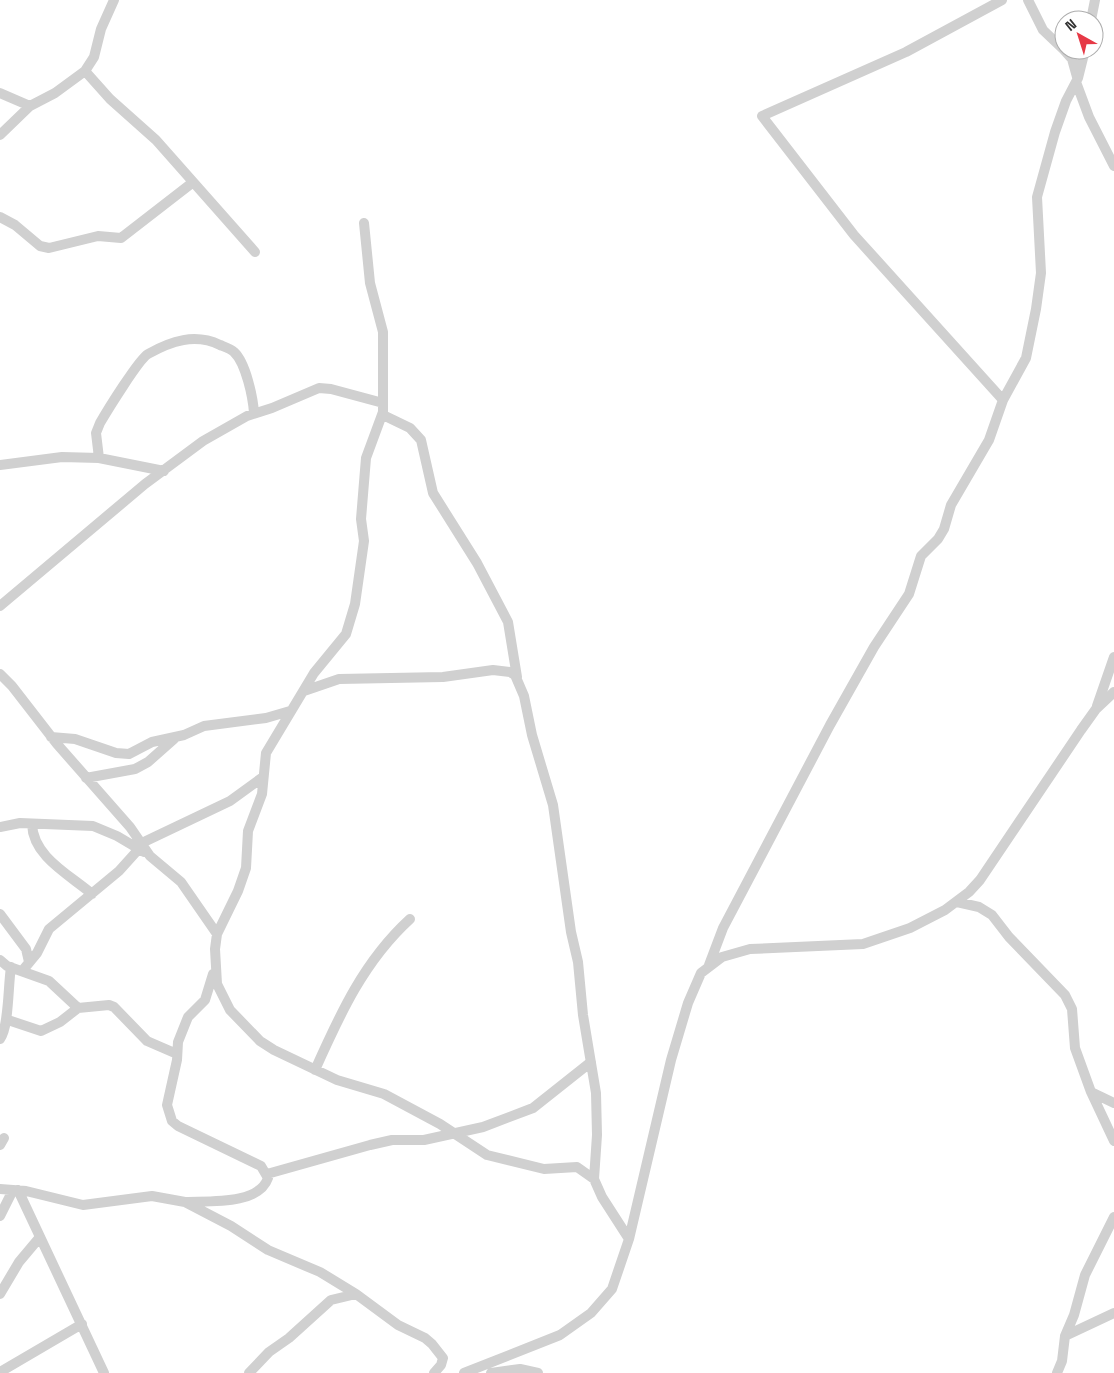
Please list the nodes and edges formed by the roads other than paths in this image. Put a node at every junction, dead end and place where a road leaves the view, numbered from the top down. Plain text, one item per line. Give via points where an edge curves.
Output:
1 (114, 0) edge
2 (1002, 0) edge
3 (1028, 0) edge
4 (1054, 40) edge
5 (1072, 60) edge
6 (1082, 60) edge
7 (85, 71) junction
8 (1077, 80) junction
9 (0, 93) edge
10 (30, 106) junction
11 (0, 135) edge
12 (1114, 166) edge
13 (192, 183) junction
14 (0, 217) edge
15 (364, 223) dead end
16 (255, 252) dead end
17 (1003, 400) junction
18 (384, 403) junction
19 (254, 413) junction
20 (383, 414) junction
21 (99, 458) junction
22 (0, 465) edge
23 (164, 470) junction
24 (0, 606) edge
25 (1114, 657) edge
26 (0, 674) edge
27 (516, 677) junction
28 (304, 691) junction
29 (1114, 692) edge
30 (1096, 709) junction
31 (290, 711) junction
32 (52, 737) junction
33 (178, 737) junction
34 (263, 777) junction
35 (86, 778) junction
36 (32, 824) junction
37 (0, 826) edge
38 (141, 847) junction
39 (92, 894) junction
40 (957, 902) junction
41 (0, 914) edge
42 (410, 919) dead end
43 (217, 934) junction
44 (0, 960) edge
45 (709, 964) junction
46 (26, 966) junction
47 (214, 966) junction
48 (11, 968) junction
49 (78, 1008) junction
50 (8, 1020) junction
51 (0, 1039) edge
52 (177, 1054) junction
53 (591, 1062) junction
54 (315, 1070) junction
55 (1092, 1092) junction
56 (1114, 1103) edge
57 (452, 1134) junction
58 (1114, 1141) edge
59 (267, 1174) junction
60 (594, 1179) junction
61 (0, 1189) edge
62 (16, 1190) junction
63 (185, 1202) junction
64 (0, 1216) edge
65 (1114, 1217) edge
66 (40, 1237) junction
67 (629, 1239) junction
68 (0, 1294) edge
69 (356, 1294) junction
70 (1114, 1313) edge
71 (82, 1324) junction
72 (1065, 1336) junction
73 (1, 1370) edge
74 (104, 1373) edge
75 (250, 1373) edge
76 (434, 1373) edge
77 (464, 1373) edge
78 (491, 1373) edge
79 (538, 1373) edge
80 (1057, 1373) edge

1 - 7 street via 101,29 94,58
2 - 17 street via 906,52 762,116 854,235
3 - 4 street via 1043,30
5 - 8 street
6 - 8 street
7 - 10 street
7 - 13 street via 120,109 156,140
8 - 12 street via 1089,116
8 - 17 street via 1055,132 1037,196 1040,273 1029,345 1022,366
9 - 10 street
10 - 11 street
13 - 14 street via 121,238 98,236 54,248 45,247
13 - 16 street
15 - 18 street via 370,283 383,332
17 - 45 street via 989,440 951,505 944,529 921,556 909,594 874,647 830,725 723,928
18 - 19 street via 319,388
18 - 20 street
19 - 21 street via 250,388 232,350 190,338 165,344 144,358 100,423 96,433
19 - 23 street via 203,441
20 - 27 street via 410,428 421,440 433,493 477,563 508,622
20 - 28 street via 366,458 361,519 364,541 351,620 346,634 314,673
21 - 22 street via 62,457
21 - 23 street
23 - 24 street
25 - 30 street
26 - 32 street
27 - 28 street via 510,672 493,670 443,677 339,679
27 - 53 street via 553,805
28 - 31 street
29 - 30 street
30 - 40 street via 980,880
31 - 33 street via 266,718 215,723
31 - 34 street via 266,753
32 - 33 street via 75,739 124,755 152,742
32 - 35 street
33 - 35 street via 135,769
34 - 38 street via 230,801 150,838
34 - 43 street via 262,794 248,831 246,868
35 - 38 street
36 - 37 street
36 - 38 street via 93,826
36 - 39 street via 34,839 44,854
38 - 39 street
38 - 43 street via 181,882
39 - 46 street via 49,929
40 - 45 street via 910,928 863,944 750,949
40 - 55 street via 992,915 1065,995 1072,1009 1075,1048
41 - 46 street via 26,949
42 - 54 street via 380,949 356,985
43 - 47 street
44 - 48 street
45 - 67 street via 698,978 688,1002 671,1060
46 - 48 street
46 - 49 street via 49,981
47 - 52 street via 209,991 186,1020
47 - 54 street via 216,984 222,997 245,1026 274,1050
48 - 50 street via 6,1007
49 - 50 street via 42,1031
49 - 52 street via 114,1006 147,1041
50 - 51 street
52 - 59 street via 167,1101 172,1121 188,1132 262,1166
53 - 57 street via 526,1112
53 - 60 street via 597,1114
54 - 57 street via 384,1094 423,1114
55 - 56 street
55 - 58 street
57 - 59 street via 424,1140 370,1144
57 - 60 street via 497,1158 544,1169 572,1166
59 - 63 street via 264,1187 252,1195 222,1201
60 - 67 street
61 - 62 street
62 - 63 street via 83,1206 152,1196
62 - 64 street
62 - 66 street
63 - 69 street via 268,1250 320,1272
65 - 72 street via 1085,1275
66 - 68 street via 19,1262
66 - 71 street
67 - 77 street via 612,1289 591,1313 560,1334
69 - 75 street via 329,1301
69 - 76 street via 398,1325 432,1344 443,1358
70 - 72 street
71 - 73 street
71 - 74 street
72 - 80 street via 1065,1351
78 - 79 street via 520,1369

